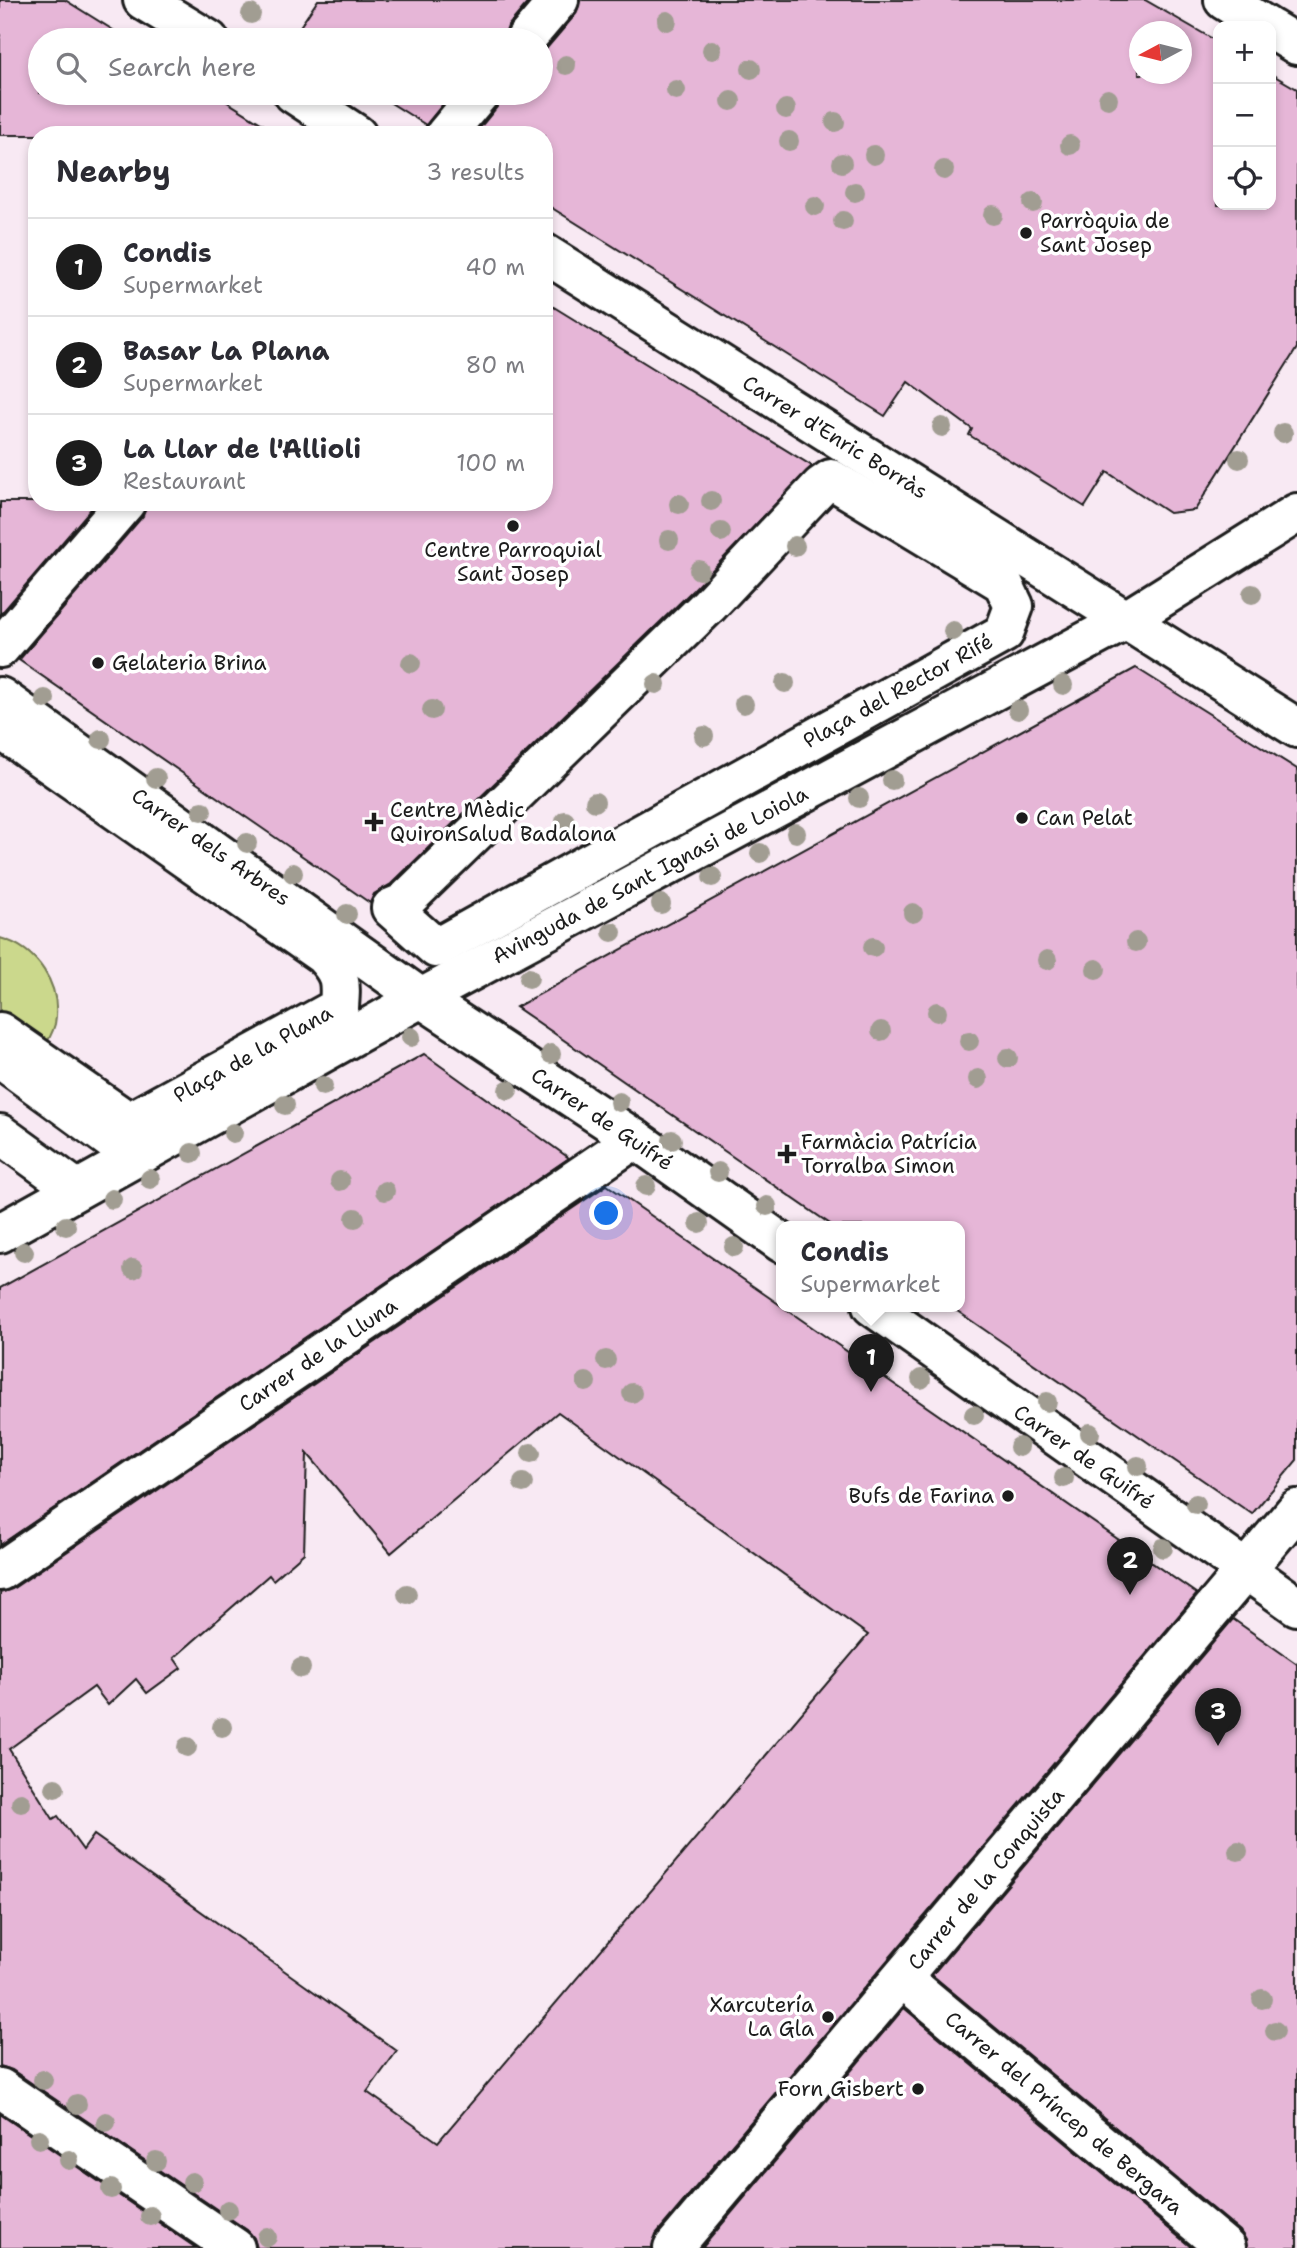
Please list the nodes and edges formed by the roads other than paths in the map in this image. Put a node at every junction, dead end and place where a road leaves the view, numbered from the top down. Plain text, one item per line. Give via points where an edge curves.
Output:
1 (143, 0) edge
2 (559, 0) edge
3 (1224, 0) edge
4 (1257, 21) edge
5 (189, 28) edge
6 (535, 28) edge
7 (1276, 33) edge
8 (1297, 45) edge
9 (312, 105) edge
10 (470, 105) edge
11 (344, 126) edge
12 (452, 126) edge
13 (553, 259) edge
14 (119, 511) edge
15 (1297, 513) edge
16 (1126, 620) junction
17 (0, 648) edge
18 (0, 697) edge
19 (1297, 728) edge
20 (0, 729) edge
21 (403, 903) joint
22 (421, 998) junction
23 (0, 1032) edge
24 (0, 1062) edge
25 (0, 1134) edge
26 (635, 1139) junction
27 (133, 1160) junction
28 (76, 1189) junction
29 (0, 1233) edge
30 (776, 1239) edge
31 (880, 1312) edge
32 (1297, 1510) edge
33 (0, 1571) edge
34 (1247, 1571) junction
35 (1297, 1606) edge
36 (902, 1978) junction
37 (0, 2088) edge
38 (235, 2248) edge
39 (673, 2248) edge
40 (1226, 2248) edge

1 - 5 street
2 - 6 street
3 - 4 street
7 - 8 street
9 - 11 street
10 - 12 street
13 - 16 street, Carrer d'Enric Borràs
14 - 17 street
15 - 16 street, Avinguda de Sant Ignasi de Loiola
16 - 19 street, Carrer d'Enric Borràs
16 - 22 street, Avinguda de Sant Ignasi de Loiola
18 - 22 street, Carrer dels Arbres
20 - 23 street, Plaça de la Plana via 323,955 341,982 339,1007 129,1122
21 - 21 street, Plaça del Rector Rifé via 709,605 831,479 1003,583 1014,607 1004,633 436,948 391,908
22 - 26 street, Carrer de Guifré
22 - 27 street, Avinguda de Sant Ignasi de Loiola
24 - 27 lane
25 - 28 street
26 - 30 street, Carrer de Guifré
26 - 33 street, Carrer de la Lluna
27 - 28 street, Avinguda de Sant Ignasi de Loiola
28 - 29 street, Avinguda de Sant Ignasi de Loiola
31 - 34 street, Carrer de Guifré
32 - 34 street, Carrer de la Conquista
34 - 35 street, Carrer de Guifré
34 - 36 street, Carrer de la Conquista
36 - 39 street, Carrer de la Conquista
36 - 40 street, Carrer del Príncep de Bergara
37 - 38 street

